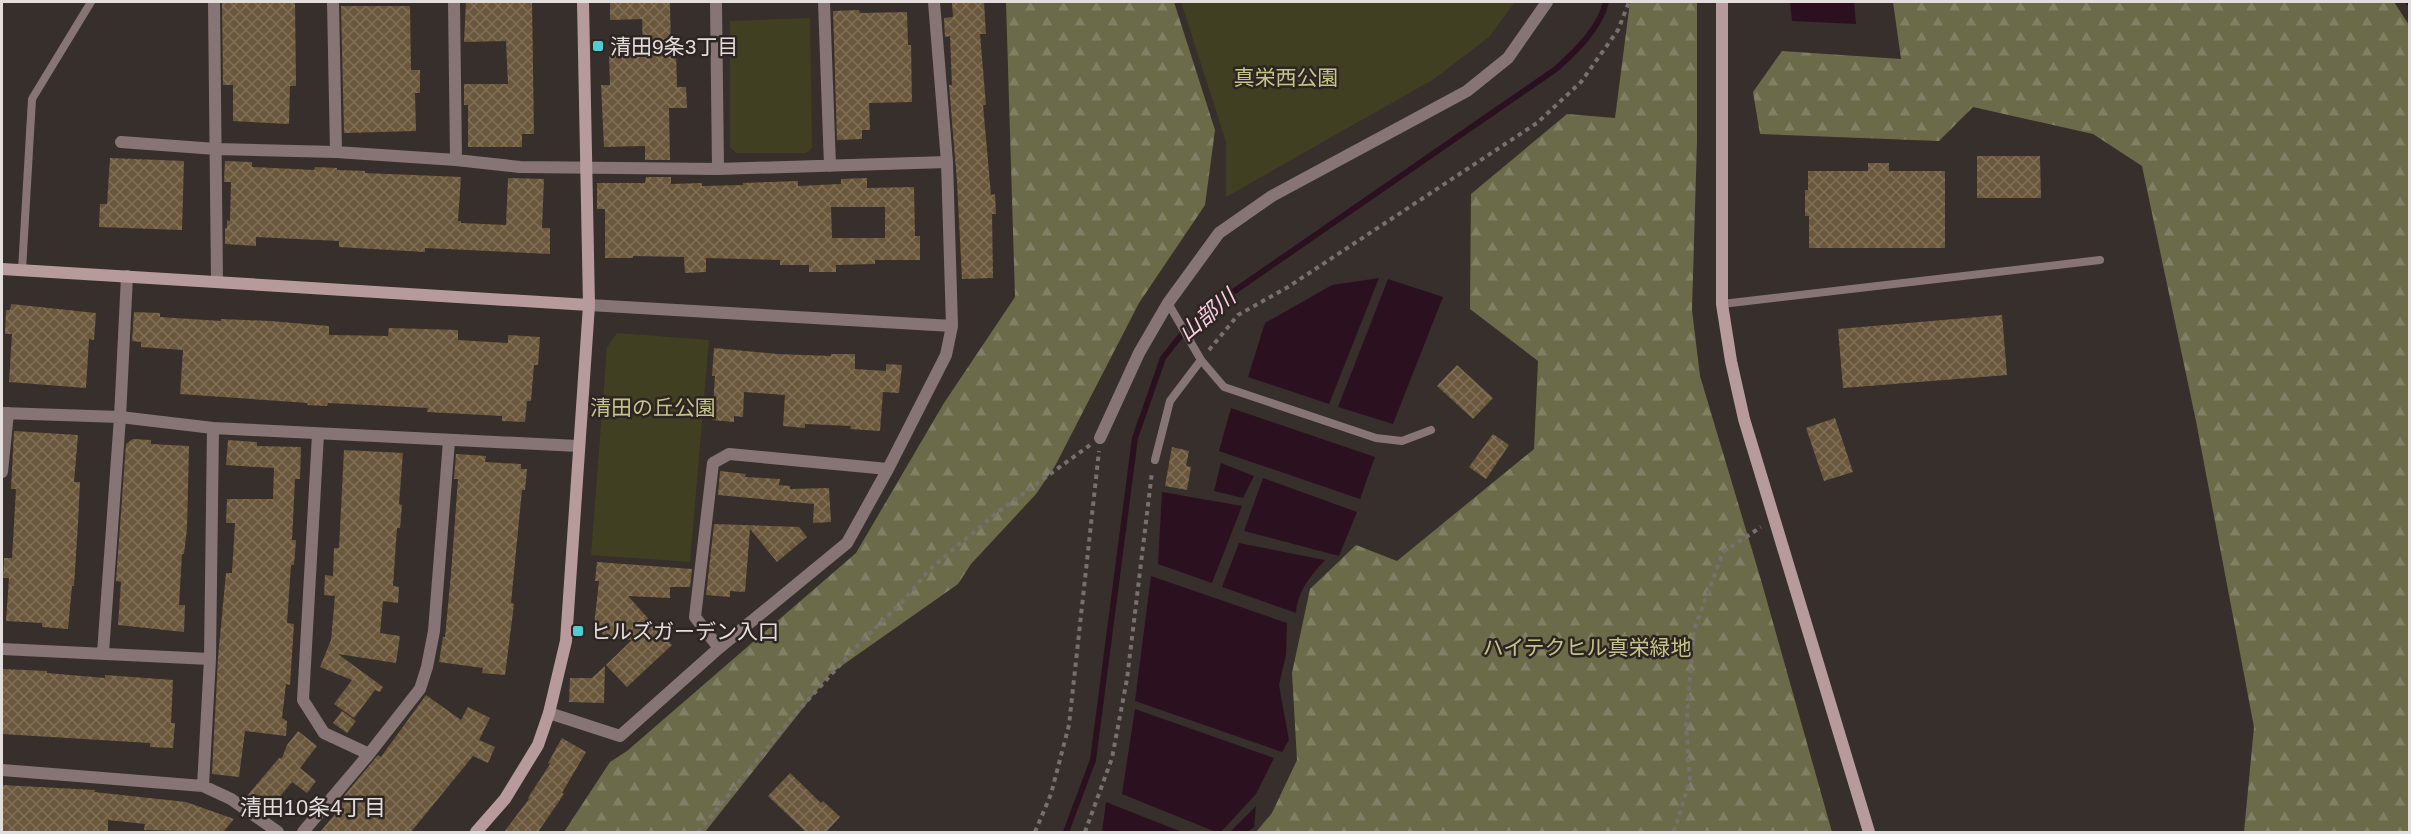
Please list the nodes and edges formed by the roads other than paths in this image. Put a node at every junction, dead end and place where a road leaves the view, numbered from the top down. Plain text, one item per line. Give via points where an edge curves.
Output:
1 (91, 2) edge
2 (214, 2) edge
3 (333, 2) edge
4 (454, 2) edge
5 (583, 2) edge
6 (716, 2) edge
7 (824, 2) edge
8 (934, 2) edge
9 (1547, 2) edge
10 (1722, 2) edge
11 (121, 142) dead end
12 (216, 149) junction
13 (336, 152) junction
14 (456, 160) junction
15 (947, 162) junction
16 (830, 166) junction
17 (586, 168) junction
18 (718, 169) junction
19 (2100, 260) dead end
20 (2, 269) edge
21 (22, 270) junction
22 (127, 276) junction
23 (217, 282) junction
24 (589, 304) junction
25 (1722, 304) junction
26 (1172, 308) junction
27 (952, 326) junction
28 (1199, 356) junction
29 (4, 413) edge
30 (120, 417) junction
31 (213, 428) junction
32 (1431, 430) dead end
33 (318, 434) junction
34 (1100, 438) road end
35 (449, 441) junction
36 (578, 446) junction
37 (1155, 460) road end
38 (888, 469) junction
39 (2, 472) edge
40 (719, 648) junction
41 (2, 649) edge
42 (103, 653) junction
43 (210, 659) junction
44 (549, 713) junction
45 (369, 754) junction
46 (2, 770) edge
47 (203, 786) junction
48 (278, 832) edge
49 (303, 832) edge
50 (476, 832) edge
51 (1869, 832) edge

1 - 21 lane via 32,99
2 - 12 street
3 - 13 street
4 - 14 street
5 - 17 street
6 - 18 street
7 - 16 street
8 - 15 street
9 - 26 street via 1508,58 1467,91 1272,196 1218,233
10 - 25 street
11 - 12 street
12 - 13 street
12 - 23 street
13 - 14 street
14 - 17 street
15 - 16 street
15 - 27 street
16 - 18 street
17 - 18 street
17 - 24 street
19 - 25 lane
20 - 21 street
21 - 22 street
22 - 23 street
22 - 30 street
23 - 24 street
24 - 27 street
24 - 36 street
25 - 51 street via 1744,418
26 - 28 lane
26 - 34 street via 1139,353
27 - 38 street via 946,355
28 - 32 lane via 1224,387 1366,435 1402,441
28 - 37 lane via 1170,401
29 - 30 street
29 - 39 street
30 - 31 street
30 - 42 street
31 - 33 street
31 - 43 street
33 - 35 street
33 - 45 street via 303,700 324,733
35 - 36 street
35 - 45 street via 434,631 427,667 420,689
36 - 44 street via 566,641
38 - 40 street via 847,543
38 - 40 street via 729,454 713,463 695,617
40 - 44 street via 620,736
41 - 42 street
42 - 43 street
43 - 47 street
44 - 50 street via 538,745 505,799
45 - 49 street
46 - 47 street
47 - 48 street via 231,798

